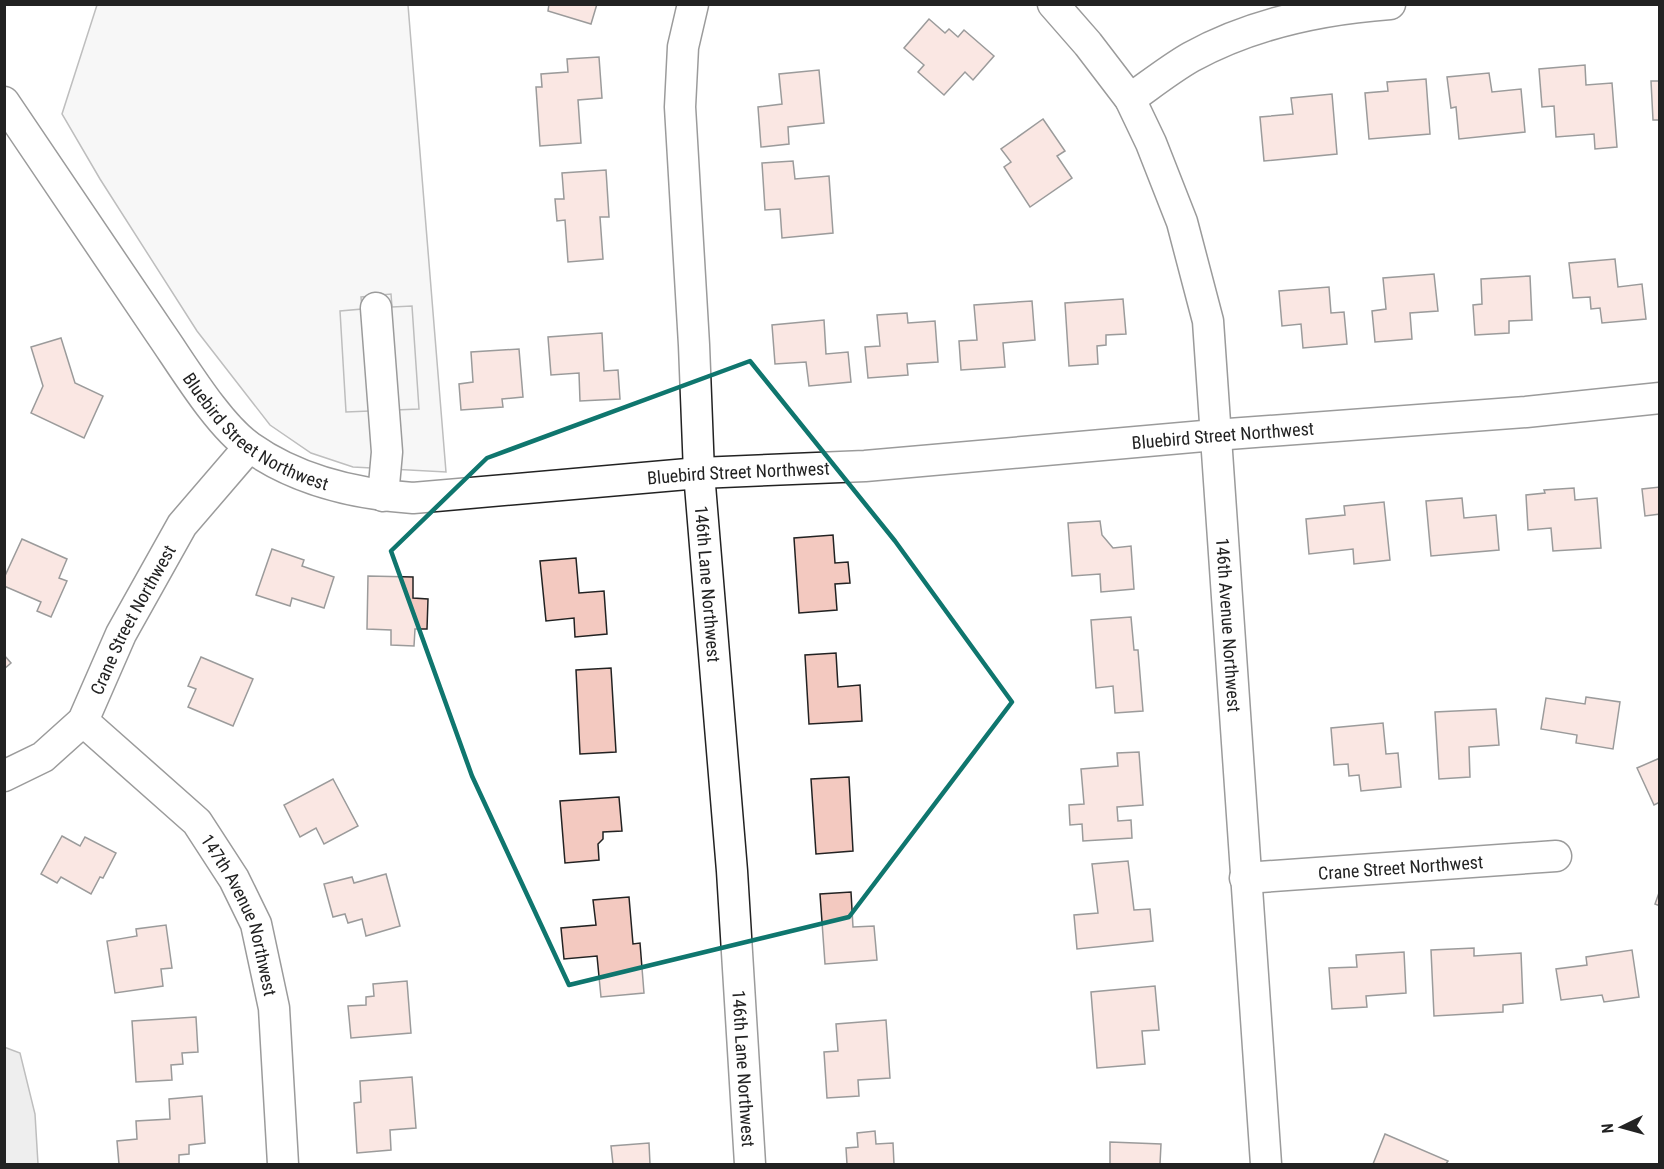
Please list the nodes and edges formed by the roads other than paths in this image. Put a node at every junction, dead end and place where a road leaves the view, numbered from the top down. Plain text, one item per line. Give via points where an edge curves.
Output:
1 (693, 4) edge
2 (1053, 4) edge
3 (1390, 4) edge
4 (1358, 6) edge
5 (1130, 99) junction
6 (4, 102) edge
7 (376, 308) dead end
8 (1659, 398) edge
9 (1215, 435) junction
10 (249, 447) junction
11 (699, 473) junction
12 (383, 496) junction
13 (83, 722) junction
14 (4, 776) edge
15 (1556, 856) dead end
16 (1245, 878) junction
17 (283, 1164) edge
18 (750, 1164) edge
19 (1266, 1164) edge

1 - 11 street, 146th Lane Northwest via 683,47 680,107
2 - 5 street, 146th Avenue Northwest
3 - 4 street
4 - 5 street via 1244,33 1191,57
5 - 9 street, 146th Avenue Northwest via 1182,222 1208,321
6 - 10 street, Bluebird Street Northwest via 180,361 225,424
7 - 12 street via 387,453
8 - 9 street, Bluebird Street Northwest
9 - 11 street, Bluebird Street Northwest via 865,466
9 - 16 street, 146th Avenue Northwest
10 - 12 street, Bluebird Street Northwest via 288,469 332,486
10 - 13 street, Crane Street Northwest via 182,525 121,634
11 - 12 street, Bluebird Street Northwest via 424,497
11 - 18 street, 146th Lane Northwest via 732,871
13 - 14 street, Crane Street Northwest via 43,757
13 - 17 street, 147th Avenue Northwest via 197,822 234,879 256,924 274,1008
15 - 16 street, Crane Street Northwest
16 - 19 street, 146th Avenue Northwest

